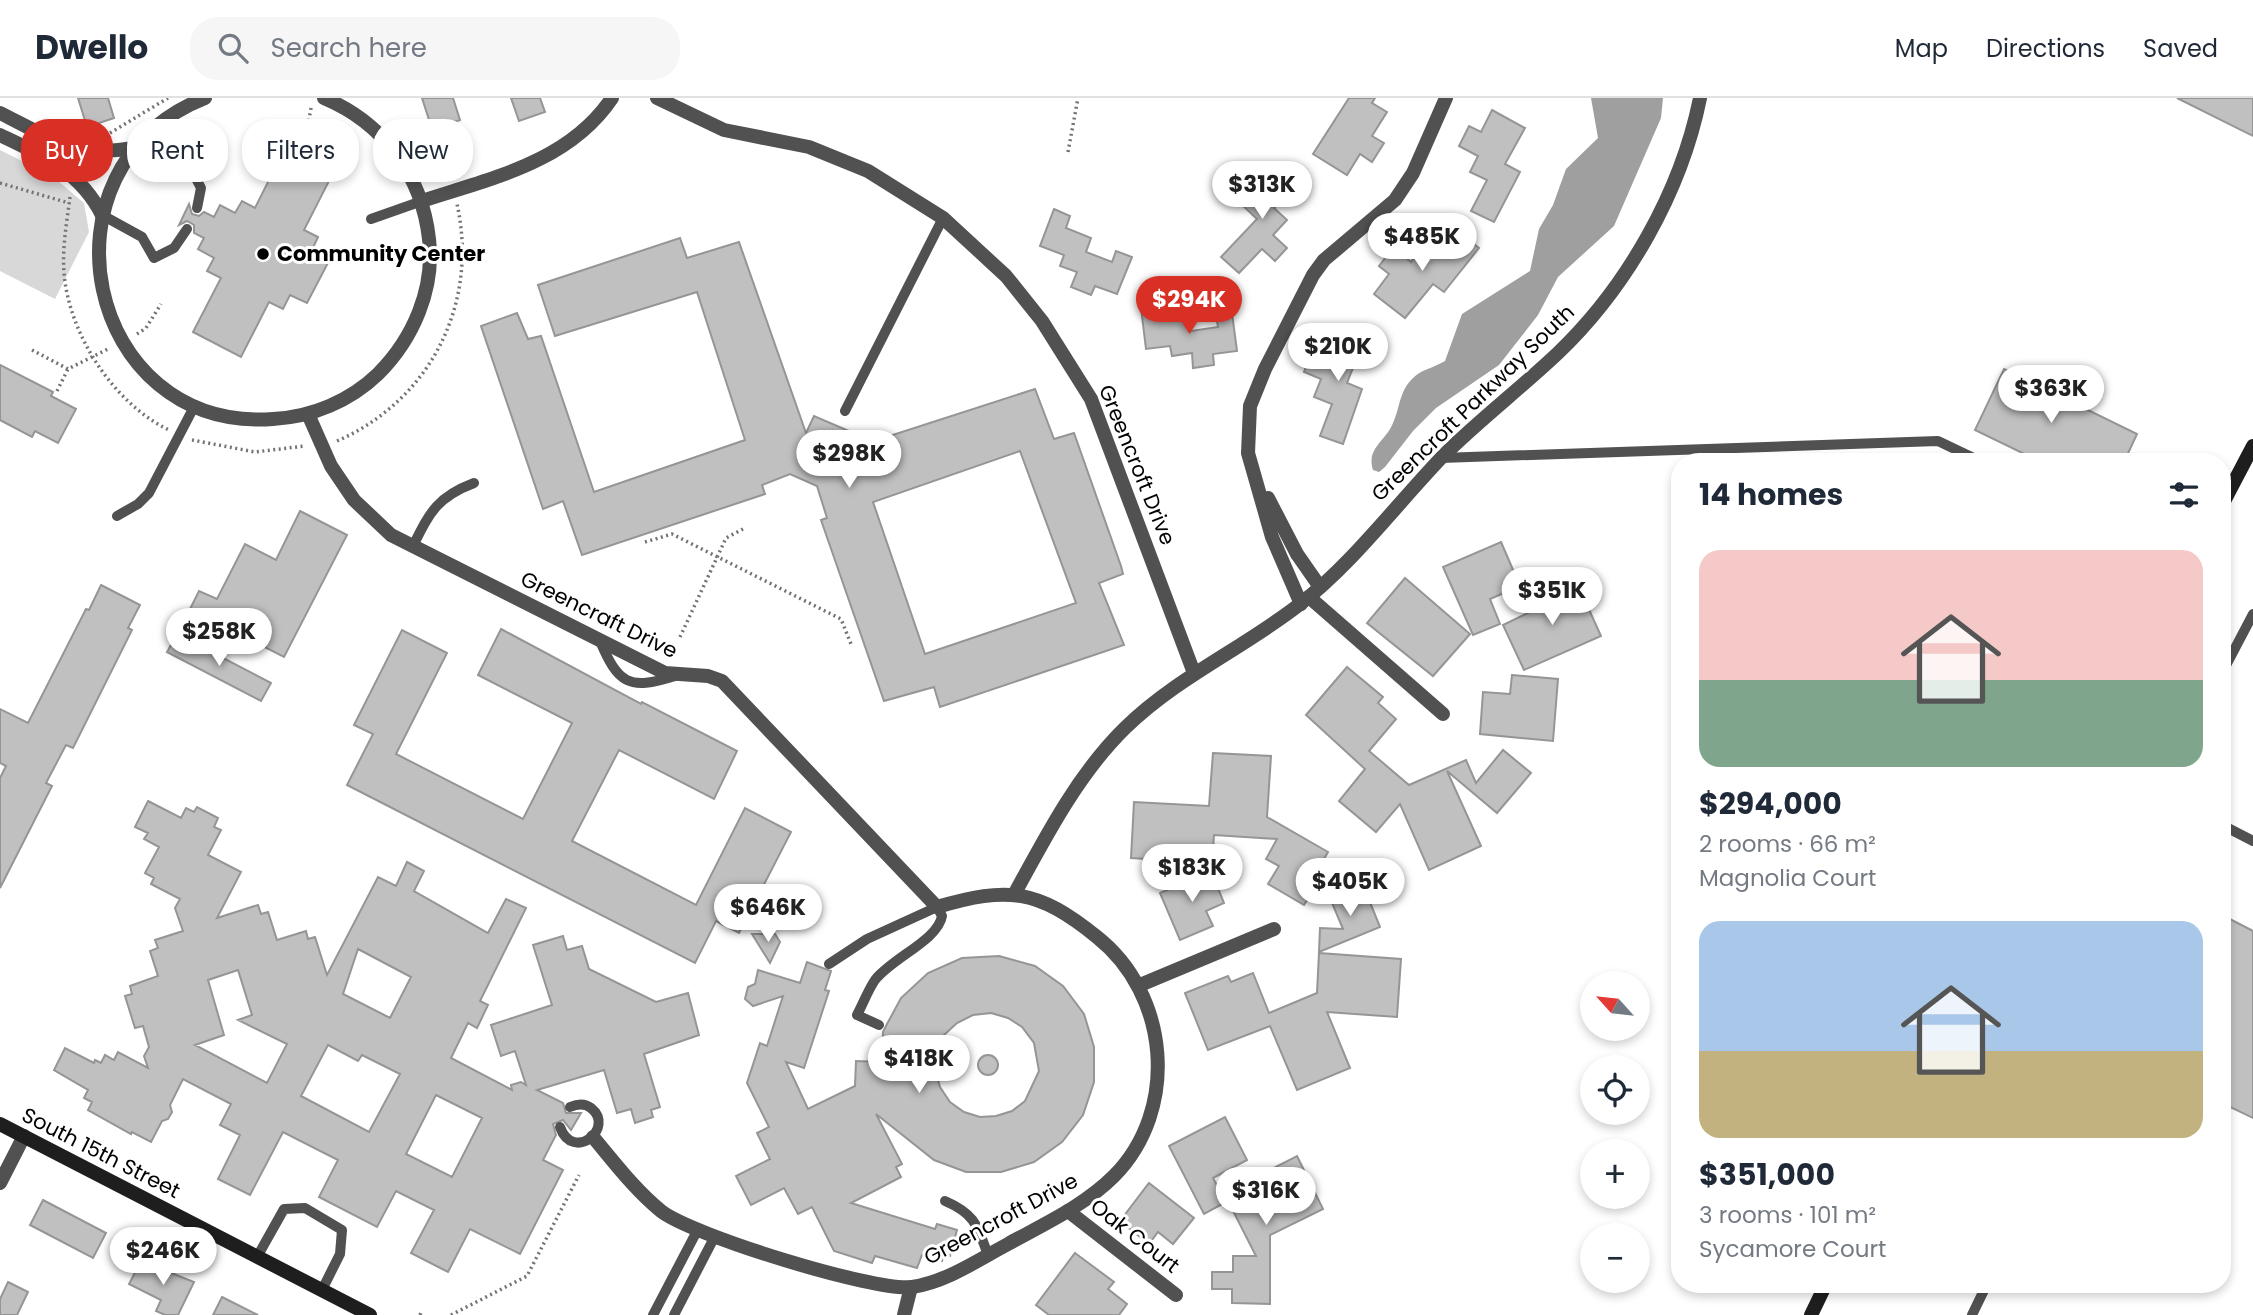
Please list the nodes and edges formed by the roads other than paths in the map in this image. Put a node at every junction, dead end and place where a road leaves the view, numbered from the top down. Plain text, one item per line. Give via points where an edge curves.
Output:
1 (205, 98) edge
2 (612, 98) edge
3 (657, 98) edge
4 (1446, 98) edge
5 (1700, 98) edge
6 (329, 101) edge
7 (0, 113) edge
8 (167, 119) edge
9 (0, 135) edge
10 (127, 148) edge
11 (127, 161) edge
12 (198, 182) edge
13 (422, 201) junction
14 (197, 208) dead end
15 (102, 215) junction
16 (371, 219) dead end
17 (943, 219) junction
18 (187, 229) dead end
19 (195, 405) junction
20 (845, 411) dead end
21 (308, 414) junction
22 (2253, 446) edge
23 (1964, 453) edge
24 (1441, 458) junction
25 (1256, 475) junction
26 (474, 483) dead end
27 (2231, 488) edge
28 (117, 516) dead end
29 (413, 546) junction
30 (1310, 596) junction
31 (2253, 614) edge
32 (600, 641) junction
33 (2231, 656) edge
34 (1194, 673) junction
35 (677, 675) junction
36 (1443, 714) dead end
37 (2231, 830) edge
38 (2253, 841) edge
39 (1015, 893) junction
40 (937, 907) junction
41 (1274, 929) dead end
42 (829, 964) dead end
43 (1140, 985) junction
44 (880, 1025) dead end
45 (570, 1107) dead end
46 (0, 1124) edge
47 (560, 1127) dead end
48 (24, 1136) junction
49 (593, 1137) junction
50 (0, 1183) edge
51 (945, 1201) dead end
52 (1068, 1211) junction
53 (697, 1231) junction
54 (713, 1238) junction
55 (988, 1255) junction
56 (257, 1258) junction
57 (911, 1287) junction
58 (321, 1290) junction
59 (1822, 1293) edge
60 (1983, 1293) edge
61 (1176, 1295) dead end
62 (370, 1315) edge
63 (653, 1315) edge
64 (674, 1315) edge
65 (904, 1315) edge
66 (1811, 1315) edge
67 (1972, 1315) edge

1 - 8 street
2 - 13 street via 587,130 554,154
3 - 17 street, Greencroft Drive via 724,130 840,157
4 - 25 street via 1413,173 1395,200 1324,260 1304,289 1250,406 1247,435
5 - 24 street, Greencroft Parkway South via 1663,203 1619,282 1560,351
6 - 13 street via 366,121 390,144
7 - 10 street via 73,148 99,152
9 - 15 street via 62,166 82,184
11 - 15 street
12 - 14 lane
13 - 16 lane
13 - 21 street via 429,270 417,318 405,341 370,381 348,397
15 - 18 lane via 142,237 153,258 174,248
15 - 19 street via 99,281 122,342 154,379
17 - 20 lane
17 - 34 street, Greencroft Drive via 1006,276 1042,321 1091,399
19 - 21 street via 262,420
19 - 28 lane via 149,494
21 - 29 street, Greencraft Drive via 354,500 391,535
22 - 27 street
23 - 24 lane via 1938,440
24 - 30 street, Greencroft Parkway South
25 - 30 street via 1297,554
25 - 30 street via 1272,537
26 - 29 lane via 439,501
29 - 32 street, Greencraft Drive
30 - 34 street, Greencroft Parkway South via 1257,638
30 - 36 street
31 - 33 lane
32 - 35 street, Greencraft Drive
32 - 35 lane via 609,663 624,679 649,682
34 - 39 street via 1126,728 1103,755 1051,826
35 - 40 street, Greencraft Drive via 722,681
37 - 38 lane
39 - 40 street, Greencroft Drive via 976,896
39 - 43 street, Greencroft Drive via 1044,903 1090,931 1110,947
40 - 42 lane via 867,939
40 - 44 lane via 942,916 934,934 896,959 875,981 858,1015
41 - 43 street
43 - 52 street, Greencroft Drive via 1154,1027 1157,1056 1151,1110 1142,1136 1116,1174
45 - 49 lane via 582,1104 593,1110 598,1126
46 - 48 street, South 15th Street
47 - 49 lane via 565,1137 576,1143
48 - 50 street
48 - 56 street, South 15th Street
49 - 53 street, Greencroft Drive via 662,1212
51 - 55 lane via 972,1217
52 - 55 street, Greencroft Drive
52 - 61 street, Oak Court
53 - 54 street, Greencroft Drive
53 - 63 lane
54 - 57 street, Greencroft Drive via 850,1278
54 - 64 lane
55 - 57 street, Greencroft Drive via 943,1278
56 - 58 street, South 15th Street
56 - 58 lane via 284,1209 305,1208 342,1230 340,1254
57 - 65 street
58 - 62 street, South 15th Street
59 - 66 street
60 - 67 lane

